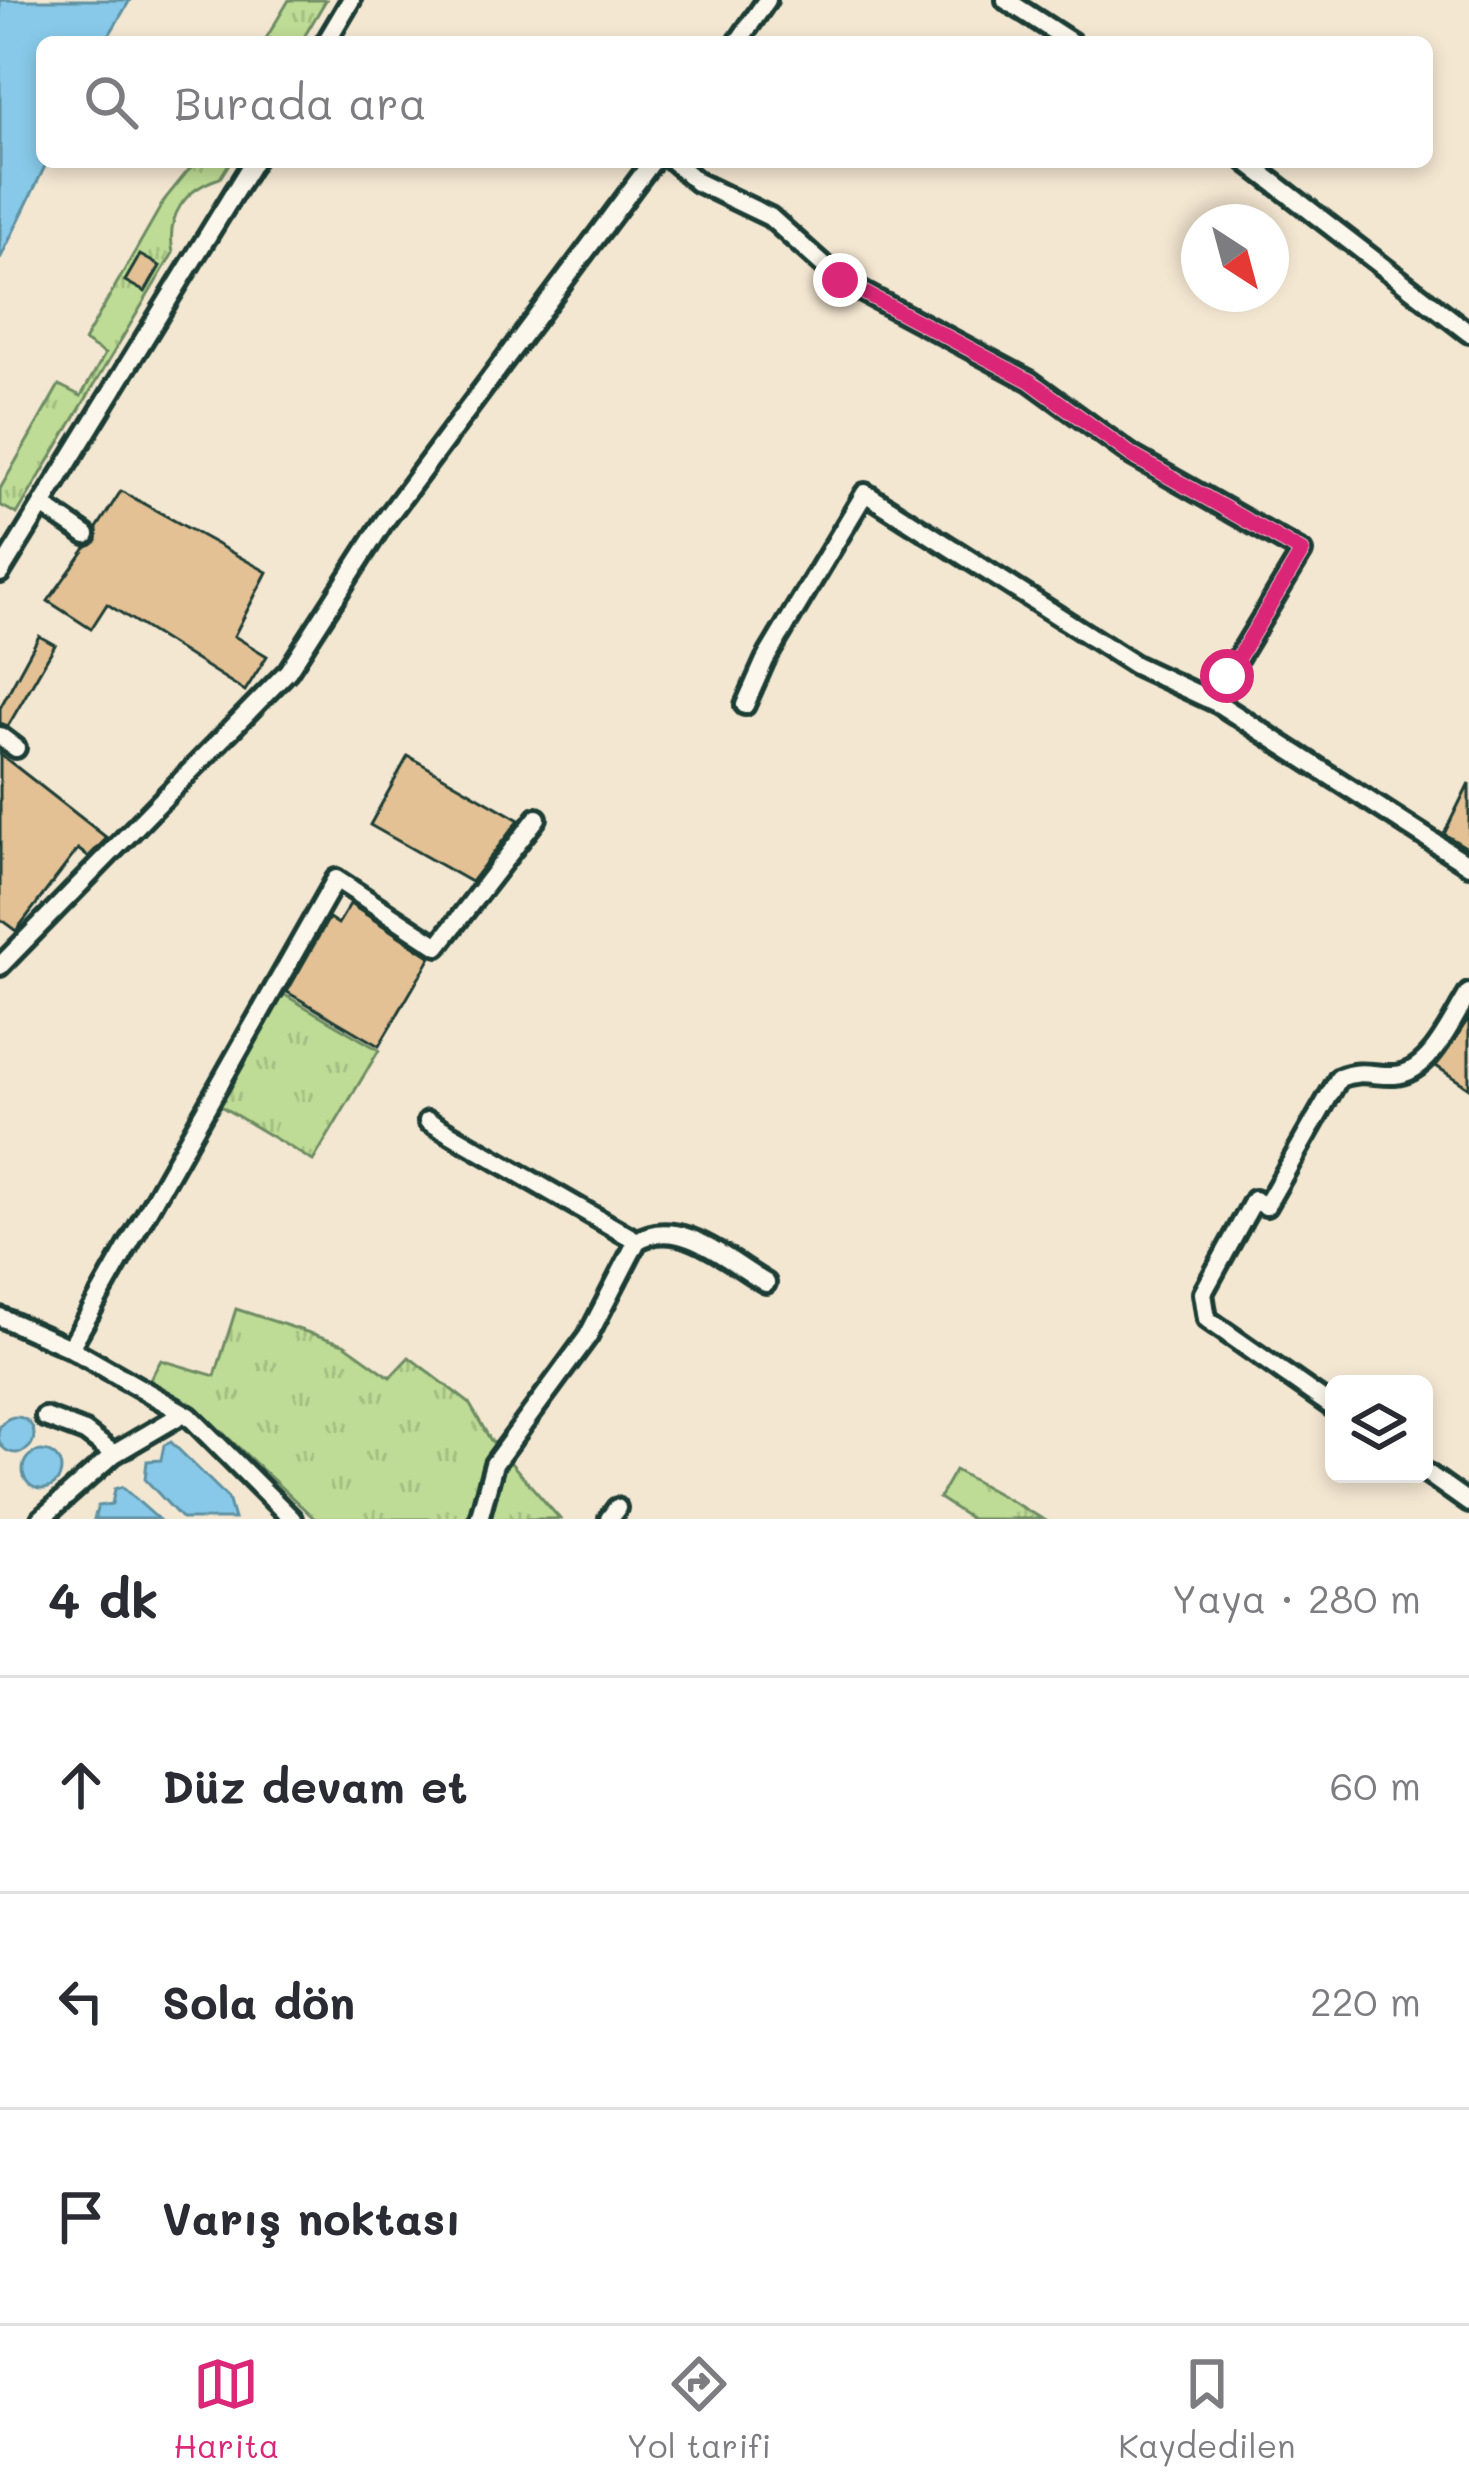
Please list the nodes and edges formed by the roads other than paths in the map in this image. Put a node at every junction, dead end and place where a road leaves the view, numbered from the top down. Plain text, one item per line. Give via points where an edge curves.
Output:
1 (351, 0) edge
2 (767, 0) edge
3 (1006, 0) edge
4 (330, 36) edge
5 (741, 36) edge
6 (1062, 36) edge
7 (249, 168) edge
8 (648, 168) edge
9 (681, 168) edge
10 (1255, 168) edge
11 (1469, 333) edge
12 (42, 505) junction
13 (86, 535) dead end
14 (0, 573) edge
15 (1220, 704) junction
16 (745, 705) dead end
17 (538, 818) dead end
18 (1469, 865) edge
19 (0, 966) edge
20 (1469, 993) edge
21 (428, 1120) dead end
22 (637, 1241) junction
23 (766, 1283) dead end
24 (0, 1317) edge
25 (70, 1348) junction
26 (1325, 1402) edge
27 (184, 1413) junction
28 (45, 1418) dead end
29 (114, 1454) junction
30 (1433, 1478) edge
31 (1469, 1502) edge
32 (40, 1519) edge
33 (292, 1519) edge
34 (478, 1519) edge

1 - 4 street
2 - 5 street
3 - 6 street
7 - 12 street
8 - 19 street via 383,523 288,671
9 - 15 street via 770,217 840,280 1030,381 1133,456 1302,552 1227,676
10 - 11 street
12 - 13 street
12 - 14 street
15 - 16 street via 1136,665 865,493
15 - 18 street
17 - 25 street via 439,946 336,879
20 - 26 street via 1412,1070 1339,1078 1266,1206 1254,1200 1203,1293 1207,1319
21 - 22 street
22 - 23 street via 678,1232
22 - 34 street via 588,1336 494,1464
24 - 25 street
25 - 27 street
27 - 29 street
27 - 33 street
28 - 29 street via 85,1432
29 - 32 street
30 - 31 street

